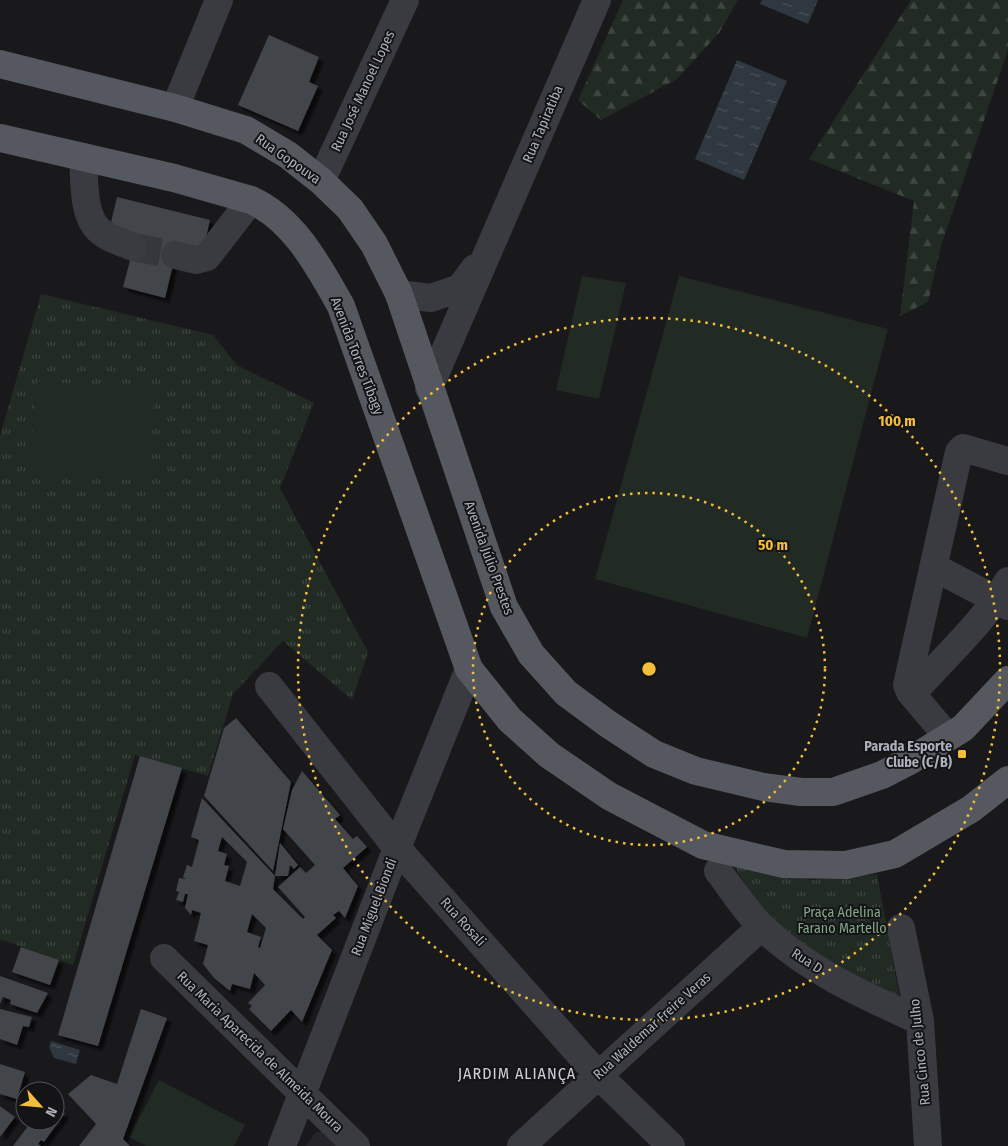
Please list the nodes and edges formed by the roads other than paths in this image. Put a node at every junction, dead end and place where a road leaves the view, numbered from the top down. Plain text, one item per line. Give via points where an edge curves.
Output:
1 (219, 0) edge
2 (405, 0) edge
3 (597, 0) edge
4 (0, 64) edge
5 (176, 108) junction
6 (0, 138) edge
7 (83, 157) junction
8 (321, 181) junction
9 (250, 200) junction
10 (133, 247) tunnel mouth
11 (490, 248) junction
12 (175, 255) tunnel mouth
13 (399, 294) junction
14 (429, 388) junction
15 (1008, 461) edge
16 (934, 567) junction
17 (1005, 595) edge
18 (469, 670) junction
19 (1008, 680) edge
20 (269, 686) dead end
21 (910, 692) junction
22 (948, 737) junction
23 (1008, 780) edge
24 (397, 848) junction
25 (718, 871) dead end
26 (761, 927) junction
27 (901, 928) dead end
28 (164, 958) dead end
29 (920, 1021) junction
30 (598, 1075) junction
31 (303, 1092) junction
32 (282, 1146) edge
33 (356, 1146) edge
34 (521, 1146) edge
35 (671, 1146) edge
36 (928, 1146) edge

1 - 5 street
2 - 8 street, Rua José Manoel Lopes
3 - 11 street, Rua Tapiratiba
4 - 5 main road, Rua Gopouva
5 - 8 main road, Rua Gopouva via 246,130
6 - 7 main road, Avenida Torres Tibagy
7 - 9 main road, Avenida Torres Tibagy
7 - 10 street via 87,207 91,218 102,234
8 - 13 main road, Rua Gopouva via 350,209 374,244
9 - 12 street via 207,257 196,260
9 - 18 main road, Avenida Torres Tibagy via 283,222 315,259 341,306
11 - 13 street, Rua Tapiratiba via 460,288 431,298
11 - 14 street, Rua Tapiratiba
13 - 14 main road, Rua Gopouva
14 - 22 main road, Avenida Júlio Prestes via 504,607 531,654 566,693 608,724 654,754 696,771 763,787 802,792 833,792 858,785 911,760
15 - 16 street via 963,448 960,452
16 - 17 street
16 - 21 street via 907,685
17 - 21 street
18 - 23 main road via 510,720 549,755 609,796 703,845 784,864 846,865 895,854 971,809
18 - 24 street, Rua Miguel Biondi
19 - 22 main road, Avenida Júlio Prestes via 963,728
20 - 24 street, Rua Rosali
21 - 22 street
24 - 30 street, Rua Rosali
24 - 31 street, Rua Miguel Biondi
25 - 26 street, Rua D
26 - 29 street, Rua D via 812,966
26 - 30 street, Rua Waldemar Freire Veras
27 - 29 street, Rua Cinco de Julho
28 - 31 street, Rua Maria Aparecida de Almeida Moura
29 - 36 street, Rua Cinco de Julho
30 - 34 street, Rua Waldemar Freire Veras
30 - 35 street, Rua Rosali
31 - 32 street, Rua Miguel Biondi
31 - 33 street, Rua Maria Aparecida de Almeida Moura

